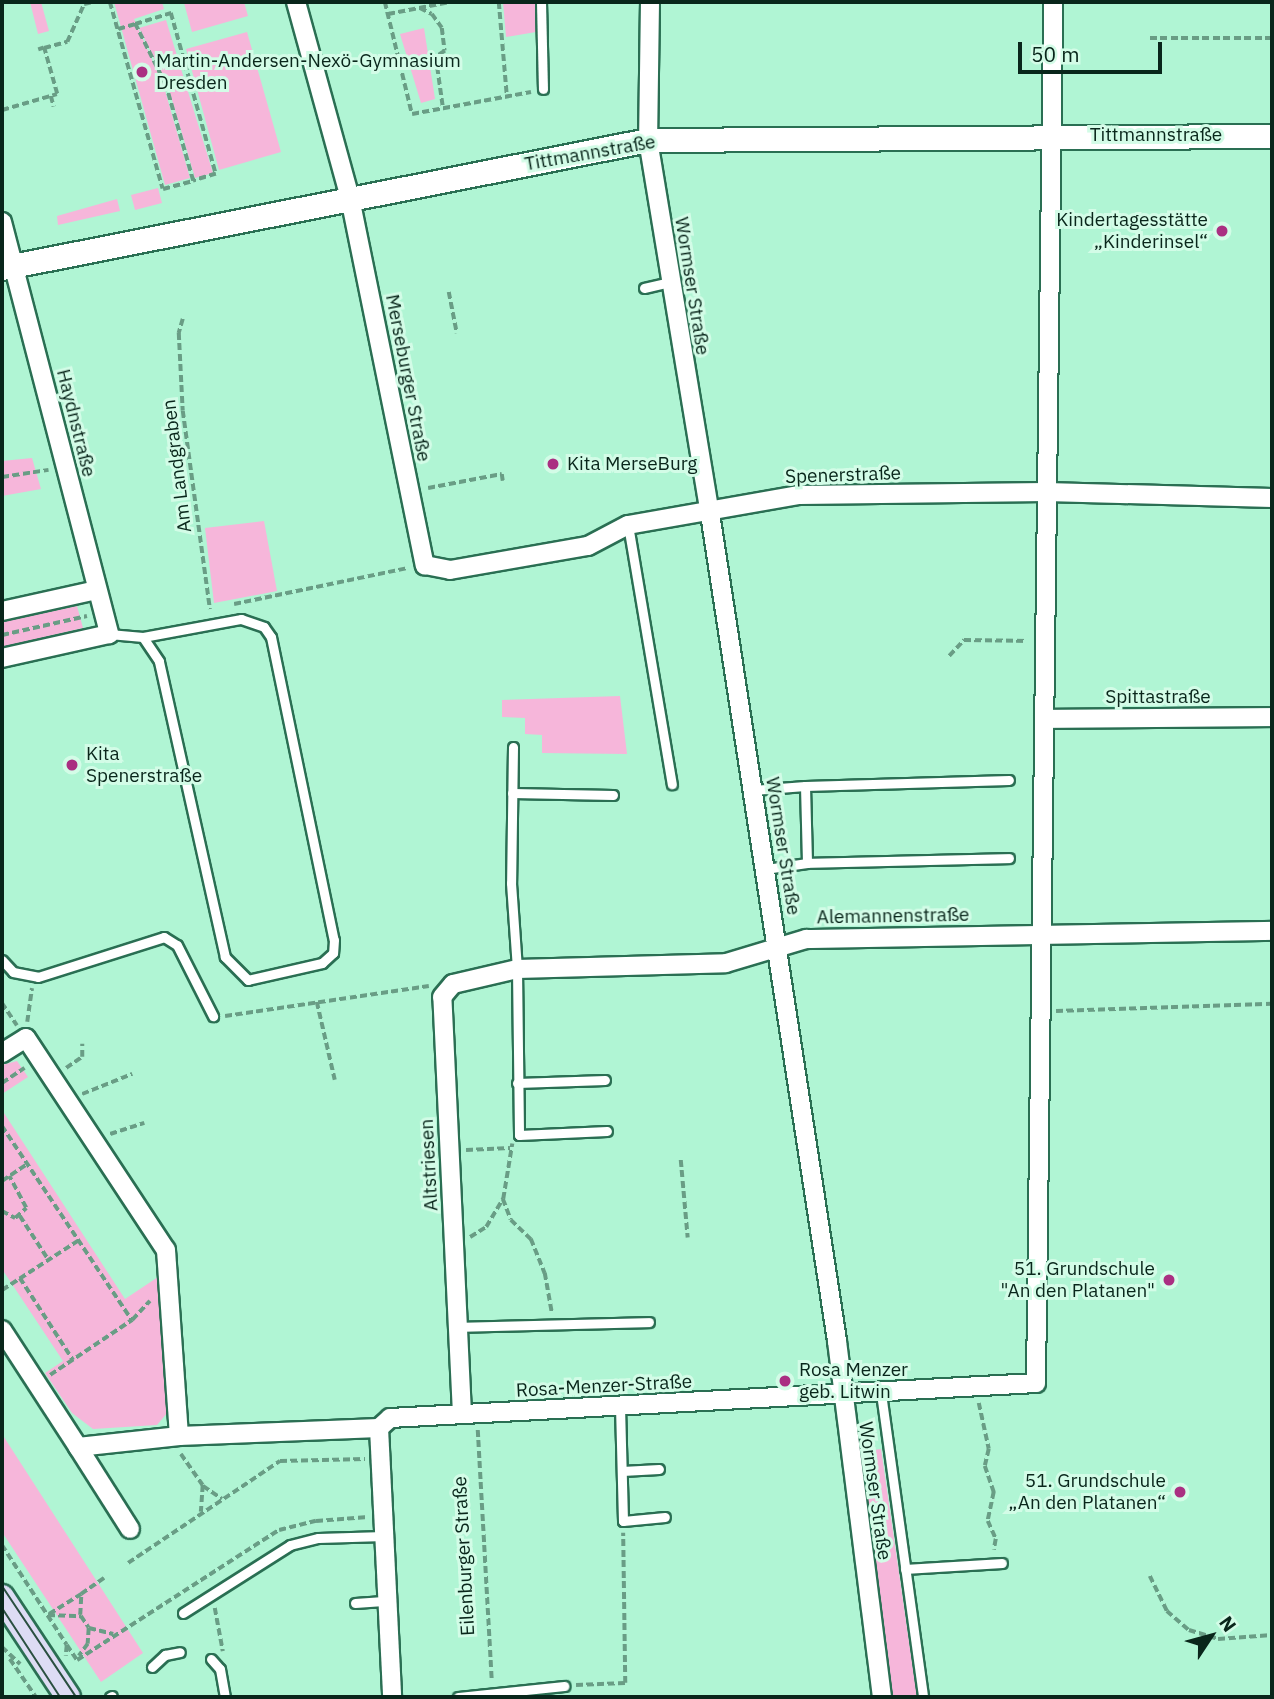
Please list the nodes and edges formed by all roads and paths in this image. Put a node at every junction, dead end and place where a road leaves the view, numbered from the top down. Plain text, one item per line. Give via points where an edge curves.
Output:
1 (93, 2) edge
2 (110, 2) edge
3 (296, 2) edge
4 (385, 2) edge
5 (450, 2) edge
6 (499, 2) edge
7 (541, 2) edge
8 (650, 2) edge
9 (1053, 2) edge
10 (420, 8) junction
11 (388, 14) junction
12 (135, 24) junction
13 (118, 29) junction
14 (1150, 38) dead end
15 (1272, 38) edge
16 (44, 48) junction
17 (38, 50) dead end
18 (543, 89) joint
19 (51, 96) junction
20 (507, 96) junction
21 (54, 107) dead end
22 (443, 107) junction
23 (2, 110) edge
24 (1051, 134) junction
25 (1272, 136) edge
26 (648, 140) junction
27 (193, 181) junction
28 (350, 198) junction
29 (2, 222) edge
30 (8, 266) edge
31 (669, 282) junction
32 (644, 288) dead end
33 (449, 292) dead end
34 (183, 318) dead end
35 (457, 333) dead end
36 (66, 467) junction
37 (2, 477) edge
38 (503, 481) dead end
39 (409, 492) junction
40 (1046, 492) junction
41 (1272, 498) edge
42 (709, 507) junction
43 (628, 525) junction
44 (425, 565) junction
45 (97, 590) junction
46 (210, 609) junction
47 (2, 611) edge
48 (103, 612) junction
49 (198, 612) dead end
50 (109, 634) junction
51 (2, 635) edge
52 (143, 637) junction
53 (1045, 641) junction
54 (949, 656) dead end
55 (2, 658) edge
56 (1272, 717) edge
57 (1044, 719) junction
58 (513, 747) dead end
59 (1009, 780) dead end
60 (672, 784) dead end
61 (805, 786) junction
62 (753, 790) junction
63 (512, 793) junction
64 (613, 795) dead end
65 (1009, 858) dead end
66 (807, 863) junction
67 (766, 869) junction
68 (1272, 931) edge
69 (1041, 934) junction
70 (777, 947) junction
71 (2, 960) edge
72 (517, 969) junction
73 (38, 977) junction
74 (430, 986) dead end
75 (317, 1002) junction
76 (2, 1003) edge
77 (1272, 1004) edge
78 (1040, 1012) junction
79 (213, 1016) dead end
80 (240, 1016) dead end
81 (26, 1038) junction
82 (82, 1044) dead end
83 (2, 1054) edge
84 (40, 1057) junction
85 (132, 1073) dead end
86 (53, 1077) junction
87 (335, 1080) dead end
88 (605, 1080) dead end
89 (2, 1083) edge
90 (517, 1083) junction
91 (69, 1101) junction
92 (144, 1123) dead end
93 (2, 1126) edge
94 (126, 1127) dead end
95 (607, 1130) dead end
96 (519, 1135) junction
97 (510, 1148) junction
98 (449, 1150) junction
99 (681, 1160) dead end
100 (27, 1164) junction
101 (9, 1176) junction
102 (2, 1181) edge
103 (503, 1199) junction
104 (2, 1210) edge
105 (20, 1216) junction
106 (688, 1238) dead end
107 (454, 1239) junction
108 (79, 1240) junction
109 (48, 1259) junction
110 (20, 1278) junction
111 (168, 1282) junction
112 (2, 1290) edge
113 (132, 1320) junction
114 (649, 1322) dead end
115 (554, 1325) junction
116 (458, 1327) junction
117 (2, 1330) edge
118 (73, 1360) junction
119 (37, 1384) junction
120 (977, 1387) junction
121 (881, 1393) junction
122 (841, 1395) junction
123 (620, 1406) junction
124 (469, 1414) junction
125 (379, 1428) junction
126 (179, 1436) junction
127 (78, 1447) junction
128 (381, 1458) junction
129 (660, 1469) dead end
130 (622, 1471) junction
131 (203, 1485) junction
132 (222, 1499) junction
133 (201, 1512) junction
134 (665, 1517) dead end
135 (623, 1521) junction
136 (130, 1529) dead end
137 (384, 1535) junction
138 (2, 1545) edge
139 (128, 1563) dead end
140 (1002, 1563) dead end
141 (991, 1564) junction
142 (905, 1569) junction
143 (1150, 1576) dead end
144 (104, 1578) dead end
145 (80, 1594) junction
146 (211, 1595) junction
147 (2, 1597) edge
148 (387, 1601) junction
149 (355, 1602) dead end
150 (183, 1613) dead end
151 (48, 1615) junction
152 (80, 1616) junction
153 (89, 1628) junction
154 (115, 1634) dead end
155 (1272, 1635) edge
156 (67, 1645) junction
157 (180, 1652) dead end
158 (9, 1657) dead end
159 (211, 1659) dead end
160 (152, 1667) dead end
161 (220, 1669) junction
162 (564, 1686) joint
163 (66, 1695) edge
164 (493, 1696) edge
165 (36, 1697) edge
166 (225, 1697) edge
167 (392, 1697) edge
168 (458, 1697) edge
169 (882, 1697) edge
170 (923, 1697) edge

1 - 16 path via 84,5 67,42
2 - 13 path
3 - 28 street, Merseburger Straße
4 - 11 path
5 - 10 path
6 - 20 path
7 - 18 lane
8 - 26 street, Wormser Straße
9 - 24 street
10 - 11 path
10 - 22 path via 432,14 442,28 445,51 436,57
11 - 22 path via 412,114
12 - 13 path
12 - 27 path via 166,86
12 - 27 path via 172,13 216,174
13 - 27 path via 163,189
14 - 15 path
16 - 17 path
16 - 19 path via 57,94
18 - 20 path
19 - 21 path
19 - 23 path
20 - 22 path
24 - 25 street, Tittmannstraße
24 - 26 street, Tittmannstraße
24 - 40 street
26 - 28 street, Tittmannstraße
26 - 31 street, Wormser Straße
28 - 30 street, Tittmannstraße
28 - 39 street, Merseburger Straße
29 - 30 street, Haydnstraße
30 - 36 street, Haydnstraße
31 - 32 lane
31 - 42 street, Wormser Straße
33 - 35 path
34 - 46 path, Am Landgraben via 179,333 183,411
36 - 37 path
36 - 45 street, Haydnstraße
38 - 39 path via 502,474
39 - 44 street, Merseburger Straße
40 - 41 street, Spenerstraße
40 - 42 street, Spenerstraße via 799,495
40 - 53 street
42 - 43 street, Spenerstraße
42 - 62 street, Wormser Straße
43 - 44 street, Spenerstraße via 588,546 450,570
43 - 60 lane
44 - 46 path
45 - 47 street
45 - 48 street, Haydnstraße
46 - 49 path
48 - 50 street, Haydnstraße
48 - 51 path
50 - 52 lane
50 - 55 street
52 - 52 lane via 159,661 225,957 248,979 322,963 332,953 334,940 271,637 264,627 241,619
53 - 54 path via 964,640
53 - 57 street
56 - 57 street, Spittastraße
57 - 69 street
58 - 63 lane
59 - 61 lane
61 - 62 lane
61 - 66 lane
62 - 67 street, Wormser Straße
63 - 64 lane
63 - 72 lane via 511,883
65 - 66 lane
66 - 67 lane
67 - 70 street, Wormser Straße
68 - 69 street, Alemannenstraße
69 - 70 street, Alemannenstraße via 806,939
69 - 78 street
70 - 72 street, Alemannenstraße via 726,962
70 - 122 street, Wormser Straße via 837,1341
71 - 73 lane via 13,972
72 - 90 lane
72 - 98 street, Altstriesen via 453,984 442,997
73 - 79 lane via 164,937 177,946
73 - 81 path via 27,1008
74 - 75 path
75 - 80 path
75 - 87 path
76 - 81 path
77 - 78 path
78 - 120 street, Rosa-Menzer-Straße via 1035,1383
81 - 83 street
81 - 84 street
82 - 86 path via 82,1057
84 - 86 street
84 - 89 path
85 - 91 path
86 - 91 street
88 - 90 lane
90 - 96 lane
91 - 111 street via 166,1250
92 - 94 path
93 - 100 path
95 - 96 lane
96 - 97 path
97 - 98 path
97 - 103 path
98 - 107 street, Altstriesen
99 - 106 path
100 - 101 path
100 - 108 path
101 - 102 path
101 - 105 path via 25,1203
103 - 107 path via 486,1227 469,1238
103 - 115 path via 511,1220 531,1239 545,1273
104 - 105 path via 10,1218
105 - 109 path
107 - 116 street, Altstriesen
108 - 109 path
108 - 113 path
109 - 110 path
110 - 112 path
110 - 118 path
111 - 113 path
111 - 126 street
113 - 118 path
114 - 115 lane
115 - 116 lane
116 - 124 street, Altstriesen
117 - 119 street
118 - 119 path
119 - 127 street
120 - 121 street, Rosa-Menzer-Straße
120 - 141 path via 981,1431 989,1449 985,1466 994,1492 988,1521 996,1539
121 - 122 street, Rosa-Menzer-Straße
121 - 142 lane, Wormser Straße
122 - 123 street, Rosa-Menzer-Straße
122 - 169 street, Wormser Straße
123 - 124 street, Rosa-Menzer-Straße
123 - 130 lane
124 - 125 street, Rosa-Menzer-Straße via 390,1418
124 - 164 path, Eilenburger Straße
125 - 126 street, Rosa-Menzer-Straße
125 - 128 street
126 - 127 street, Rosa-Menzer-Straße
126 - 131 path via 178,1449
127 - 136 street
128 - 132 path via 280,1461
128 - 137 street
129 - 130 lane
130 - 135 lane
131 - 132 path
131 - 133 path
132 - 133 path
133 - 139 path
134 - 135 lane
135 - 162 path via 625,1683
137 - 146 lane via 318,1538 290,1545
137 - 148 street
138 - 151 path
140 - 141 lane
141 - 142 lane
142 - 170 lane, Wormser Straße
143 - 155 path via 1167,1611 1189,1630 1218,1639
144 - 145 path
145 - 151 path
145 - 152 path
146 - 150 lane
146 - 161 path via 224,1643
147 - 163 main road
148 - 149 lane
148 - 167 street
151 - 152 path
151 - 156 path
152 - 153 path
153 - 154 path
153 - 156 path via 88,1644 77,1660
156 - 163 path
157 - 160 lane via 165,1655
158 - 165 path
159 - 161 lane
161 - 166 lane
162 - 164 lane
164 - 168 lane

